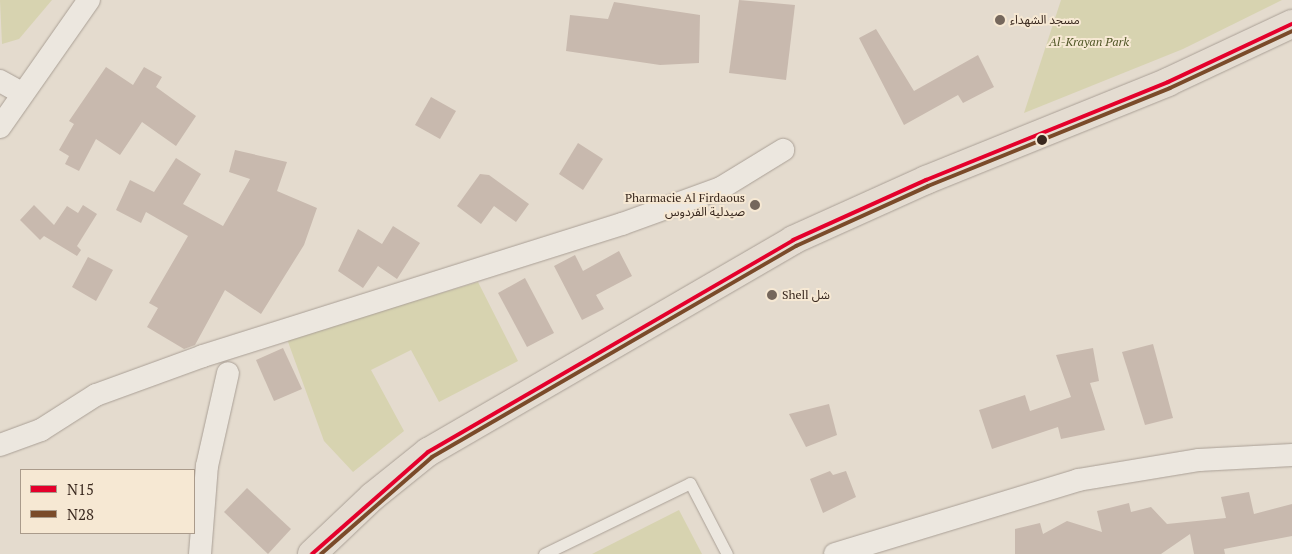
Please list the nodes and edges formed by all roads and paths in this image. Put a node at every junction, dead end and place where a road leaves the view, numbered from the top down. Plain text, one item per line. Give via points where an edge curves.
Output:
1 (89, 0) edge
2 (1292, 24) edge
3 (0, 81) edge
4 (22, 93) junction
5 (0, 127) edge
6 (783, 150) dead end
7 (228, 374) dead end
8 (0, 445) edge
9 (1292, 455) edge
10 (200, 554) edge
11 (312, 554) edge
12 (544, 554) edge
13 (728, 554) edge
14 (835, 554) edge

1 - 4 street
2 - 11 main road via 1168,82 793,240 428,452 372,496
3 - 4 street
4 - 5 street
6 - 8 street via 720,188 622,224 203,356 96,395 41,430
7 - 10 street via 207,466
9 - 14 street via 1199,460 1078,480
12 - 13 lane via 690,483

